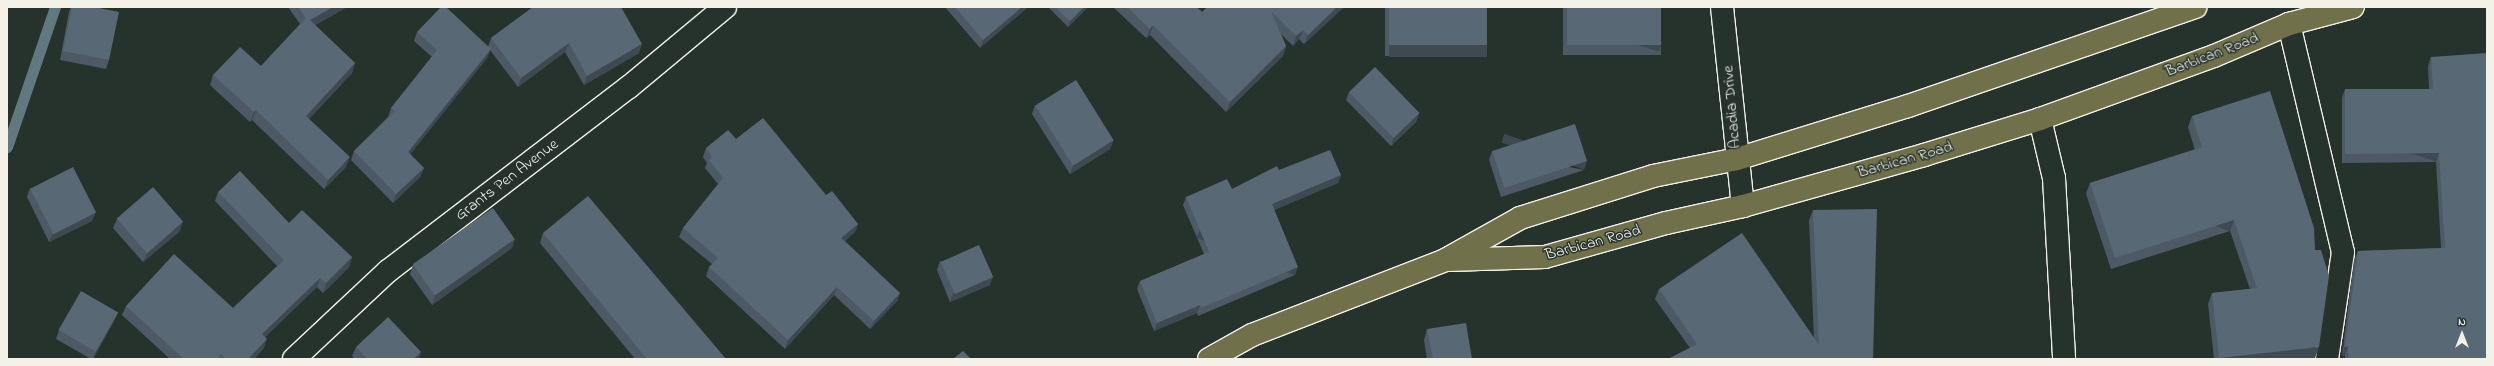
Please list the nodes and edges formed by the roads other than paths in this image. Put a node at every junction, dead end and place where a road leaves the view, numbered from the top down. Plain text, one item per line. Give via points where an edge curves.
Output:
1 (724, 7) edge
2 (1722, 7) edge
3 (2195, 7) edge
4 (2353, 7) edge
5 (2289, 24) junction
6 (2040, 119) junction
7 (1737, 159) junction
8 (1743, 206) junction
9 (1445, 260) junction
10 (1221, 356) edge
11 (294, 359) edge
12 (2064, 359) edge
13 (2327, 359) edge

1 - 11 street, Grants Pen Avenue via 629,87 388,271
2 - 7 street, Acadia Drive
3 - 7 main road, Barbican Road via 1908,106
4 - 5 main road, Barbican Road
5 - 6 main road, Barbican Road via 2214,56
5 - 13 street via 2343,252
6 - 8 main road, Barbican Road via 1924,156
6 - 12 street via 2054,178
7 - 8 street, Acadia Drive
7 - 9 main road, Barbican Road via 1653,176 1520,218
8 - 9 main road, Barbican Road via 1666,223 1545,257
9 - 10 main road, Barbican Road via 1252,335

